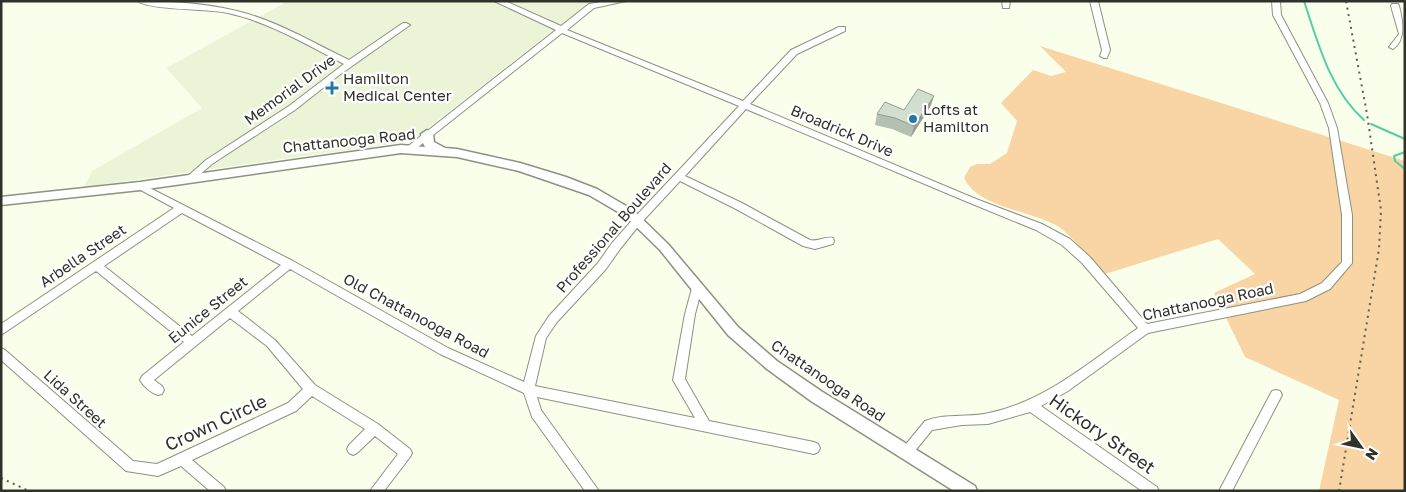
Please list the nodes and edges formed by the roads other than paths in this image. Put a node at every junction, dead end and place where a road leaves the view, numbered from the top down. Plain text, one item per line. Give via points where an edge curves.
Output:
1 (140, 1) edge
2 (498, 1) edge
3 (622, 1) edge
4 (1094, 1) edge
5 (1276, 1) edge
6 (1395, 6) dead end
7 (406, 25) dead end
8 (842, 29) dead end
9 (561, 30) junction
10 (1404, 34) edge
11 (1393, 47) dead end
12 (1104, 56) dead end
13 (350, 64) junction
14 (744, 105) junction
15 (427, 134) junction
16 (410, 149) junction
17 (442, 151) junction
18 (679, 177) junction
19 (191, 178) junction
20 (140, 186) junction
21 (1, 201) edge
22 (182, 208) junction
23 (638, 220) junction
24 (829, 242) dead end
25 (289, 264) junction
26 (96, 265) junction
27 (697, 288) junction
28 (231, 312) junction
29 (1145, 329) junction
30 (1, 330) edge
31 (193, 343) junction
32 (1, 353) edge
33 (311, 389) junction
34 (158, 390) dead end
35 (529, 390) junction
36 (1276, 395) dead end
37 (1031, 406) junction
38 (706, 427) junction
39 (374, 428) junction
40 (814, 448) dead end
41 (353, 449) dead end
42 (906, 453) junction
43 (182, 459) junction
44 (130, 467) joint
45 (220, 491) edge
46 (376, 491) edge
47 (593, 491) edge
48 (969, 491) edge
49 (1153, 491) edge
50 (1226, 491) edge

1 - 13 street via 242,14 275,26
2 - 9 street, Broadrick Drive
3 - 9 street via 592,6
4 - 12 street via 1106,50
5 - 29 street, Chattanooga Road via 1277,15 1324,103 1333,128 1347,215 1347,263 1326,286 1302,298
6 - 10 street
7 - 13 street, Memorial Drive
8 - 14 street, Professional Boulevard via 794,52
9 - 14 street, Broadrick Drive
9 - 15 street
10 - 11 street
13 - 19 street, Memorial Drive via 296,105 209,162
14 - 18 street, Professional Boulevard
14 - 29 street, Broadrick Drive via 1066,242 1086,260
15 - 16 street
15 - 17 main road via 430,145
16 - 17 main road, Chattanooga Road
16 - 19 main road, Chattanooga Road
17 - 23 main road, Chattanooga Road via 483,157 562,180 594,193
18 - 23 street, Professional Boulevard
18 - 24 street via 807,243
19 - 20 main road, Chattanooga Road
20 - 21 main road, Chattanooga Road
20 - 22 street, Old Chattanooga Road
22 - 25 street, Old Chattanooga Road
22 - 26 street, Arbella Street
23 - 27 main road, Chattanooga Road
23 - 35 street, Professional Boulevard via 541,336
25 - 28 street, Eunice Street
25 - 35 street, Old Chattanooga Road via 444,351
26 - 30 street, Arbella Street
26 - 31 street
27 - 38 street via 679,380
27 - 42 main road, Chattanooga Road via 733,331 772,365
28 - 31 street, Eunice Street
28 - 33 street via 271,343
29 - 37 street, Chattanooga Road via 1064,387
31 - 34 street, Eunice Street via 146,380
32 - 44 street, Lida Street
33 - 39 street
33 - 43 street, Crown Circle via 292,407
35 - 38 street, Old Chattanooga Road
35 - 47 street, Professional Boulevard via 536,413
36 - 50 street
37 - 42 street, Chattanooga Road via 988,419 929,425
37 - 49 street, Hickory Street
38 - 40 street, Old Chattanooga Road
39 - 41 street
39 - 46 street via 406,453
42 - 48 main road
43 - 44 street, Crown Circle via 158,470
43 - 45 street

